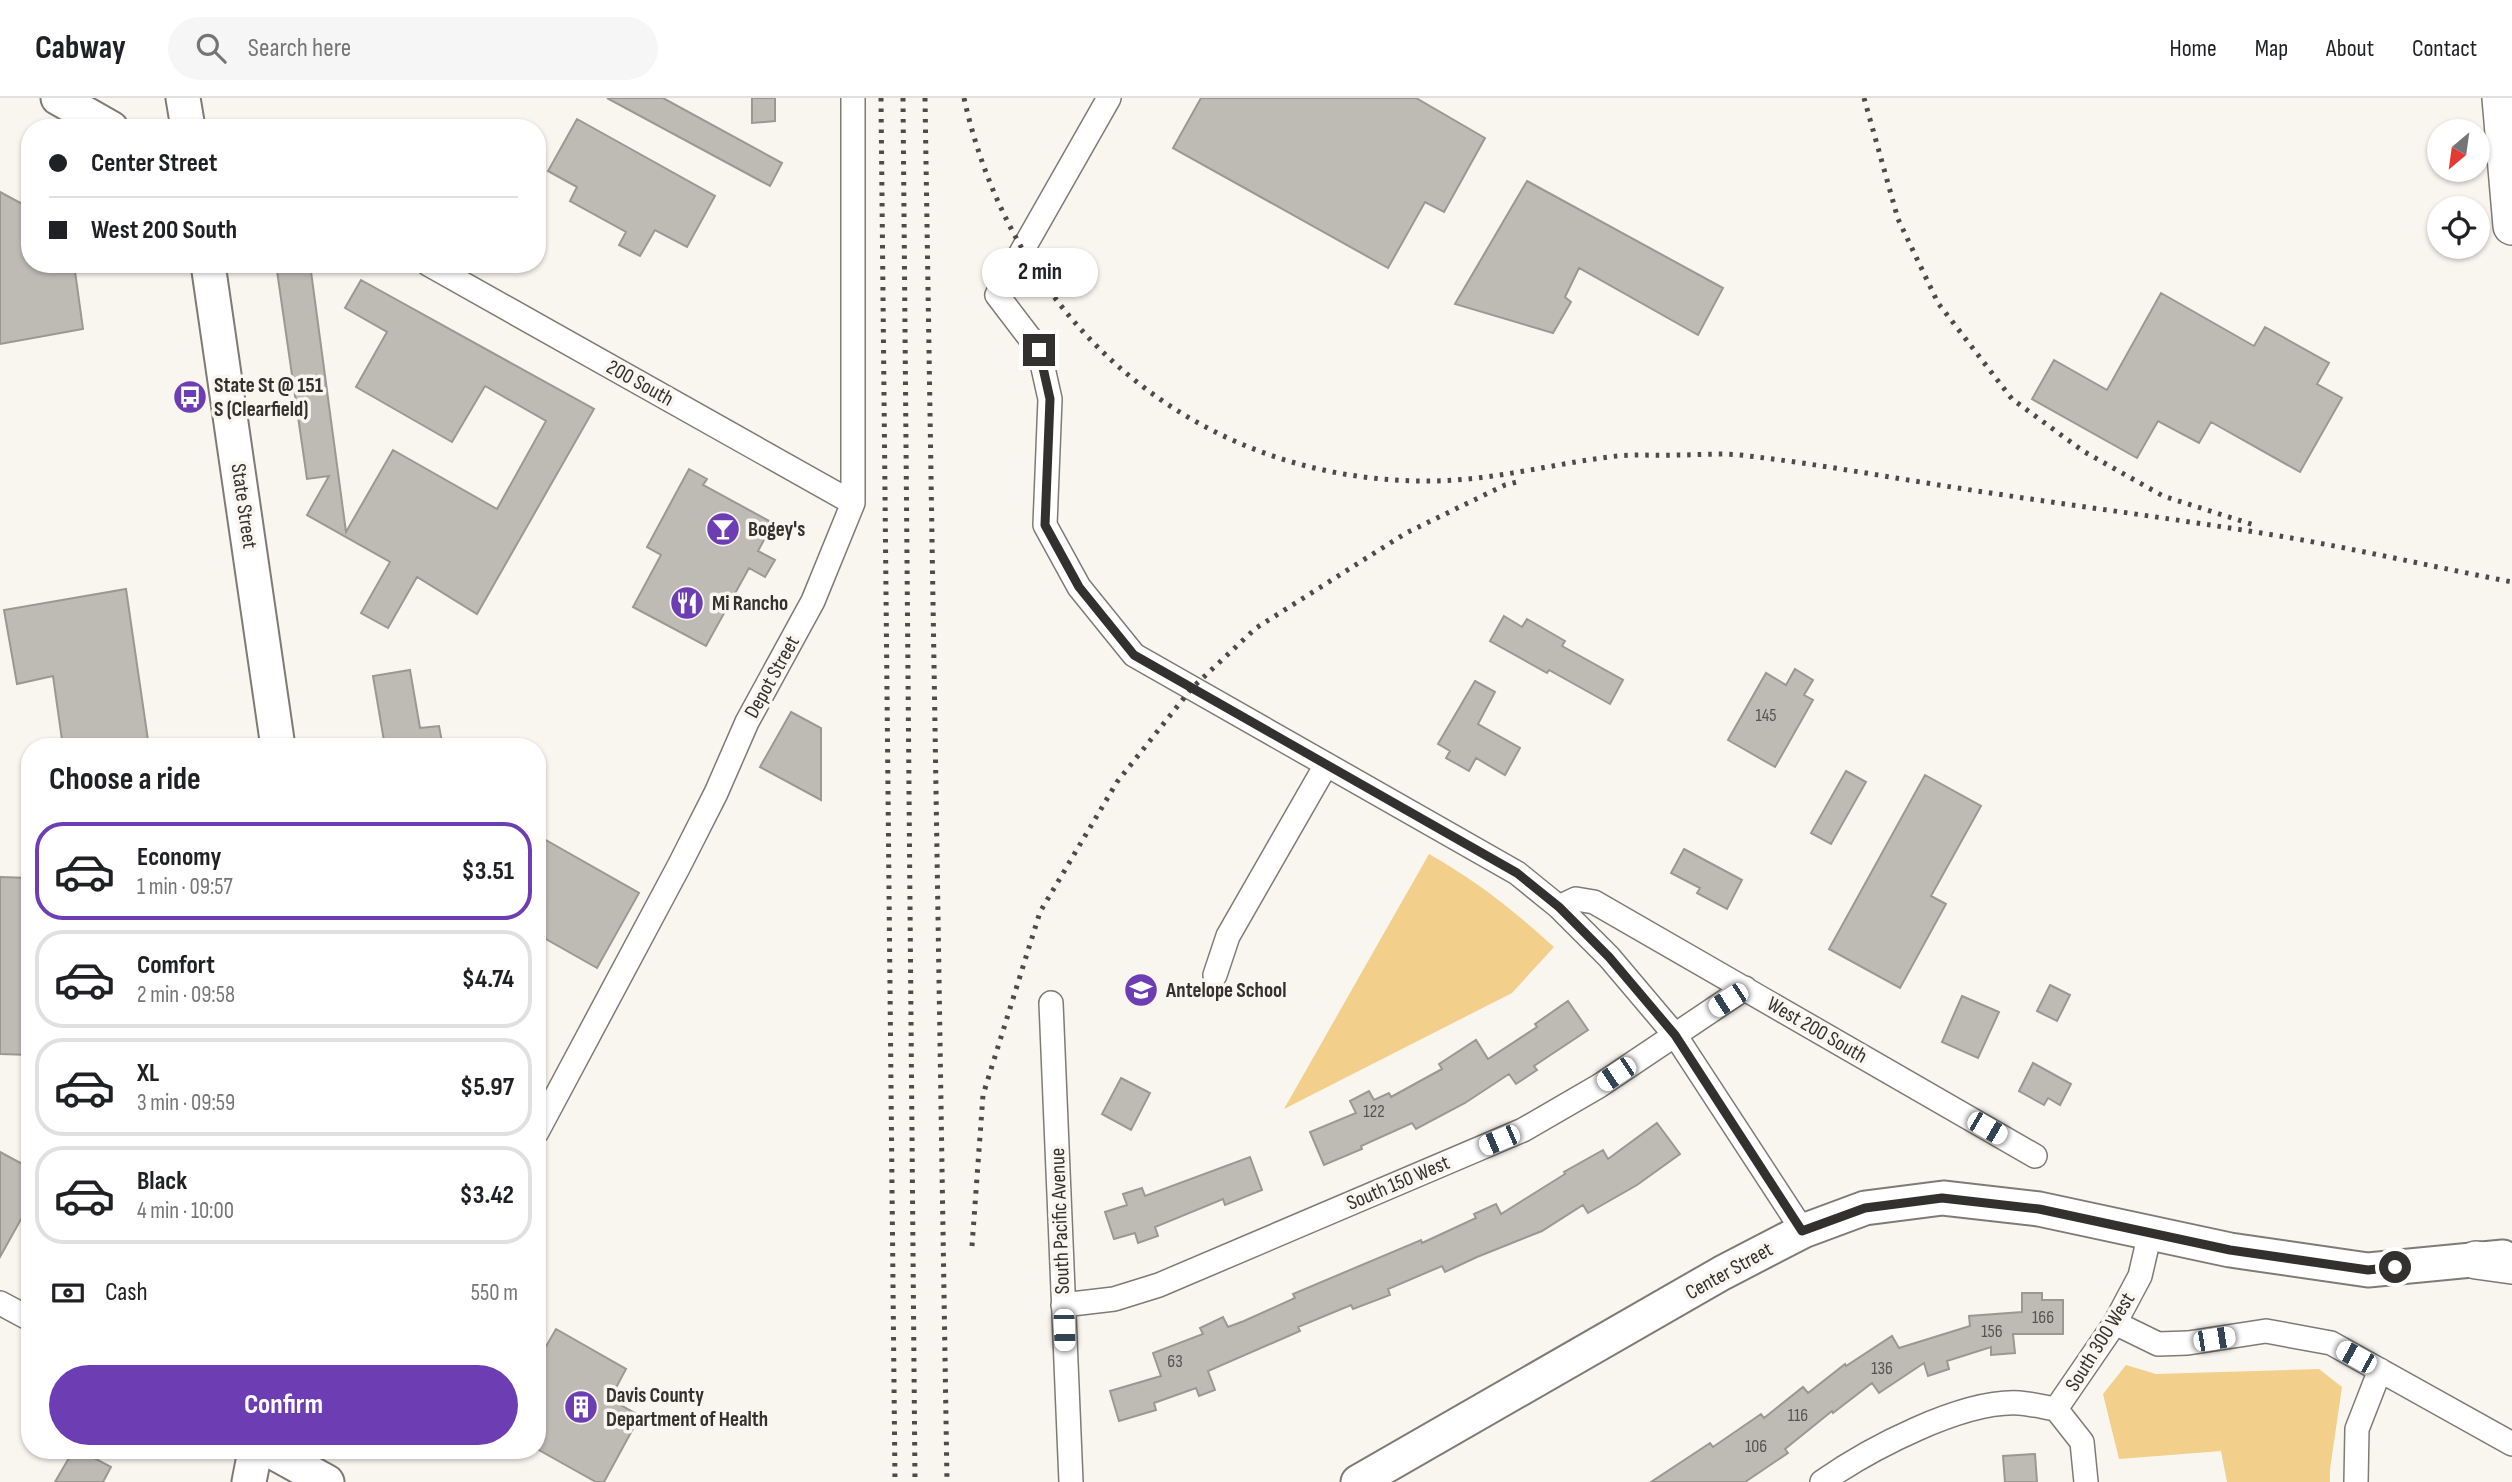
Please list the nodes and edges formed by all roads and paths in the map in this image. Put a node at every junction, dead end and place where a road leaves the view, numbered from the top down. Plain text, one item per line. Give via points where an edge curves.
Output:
1 (58, 98) edge
2 (183, 98) edge
3 (853, 98) edge
4 (1109, 98) edge
5 (2501, 98) edge
6 (95, 119) edge
7 (186, 119) edge
8 (2512, 226) edge
9 (209, 273) edge
10 (444, 273) edge
11 (853, 503) junction
12 (277, 738) edge
13 (1326, 765) junction
14 (1559, 907) junction
15 (1216, 975) dead end
16 (1745, 988) junction
17 (1051, 1003) dead end
18 (1675, 1035) junction
19 (546, 1115) edge
20 (2035, 1156) dead end
21 (1802, 1231) junction
22 (2150, 1233) junction
23 (2512, 1257) edge
24 (2476, 1260) junction
25 (2512, 1265) edge
26 (0, 1303) edge
27 (1063, 1304) junction
28 (21, 1315) edge
29 (2115, 1323) junction
30 (2380, 1370) junction
31 (2056, 1409) junction
32 (2512, 1444) edge
33 (253, 1459) edge
34 (285, 1459) edge
35 (249, 1482) edge
36 (327, 1482) edge
37 (1071, 1482) edge
38 (1358, 1482) edge
39 (1822, 1482) edge
40 (2086, 1482) edge
41 (2356, 1482) edge

1 - 6 street
2 - 7 street
3 - 11 street, Depot Street
4 - 13 street via 997,295 1039,350 1050,399 1045,525 1079,587 1134,655
5 - 8 main road
9 - 12 street, State Street
10 - 11 street, 200 South
11 - 19 street, Depot Street via 813,601
13 - 14 street via 1517,873
13 - 15 street via 1228,936
14 - 16 street, West 200 South via 1576,900 1594,902
14 - 18 street
16 - 18 street, South 150 West
16 - 20 street, West 200 South
17 - 27 street, South Pacific Avenue
18 - 21 street
18 - 27 street, South 150 West via 1523,1130 1158,1285 1114,1299
21 - 22 street, Center Street via 1865,1208 1942,1198 2039,1209
21 - 38 street, Center Street
22 - 24 street, Center Street via 2368,1270
22 - 29 street, South 300 West via 2140,1276
23 - 24 street, Center Street
24 - 25 main road
26 - 28 street
27 - 37 street, South Pacific Avenue
29 - 30 street via 2158,1344 2266,1331 2331,1343
29 - 31 street, South 300 West
30 - 32 street
30 - 41 street via 2357,1429
31 - 39 street, South 300 West via 2017,1403 1969,1409 1905,1434
31 - 40 street via 2082,1442
33 - 35 street
34 - 36 street

